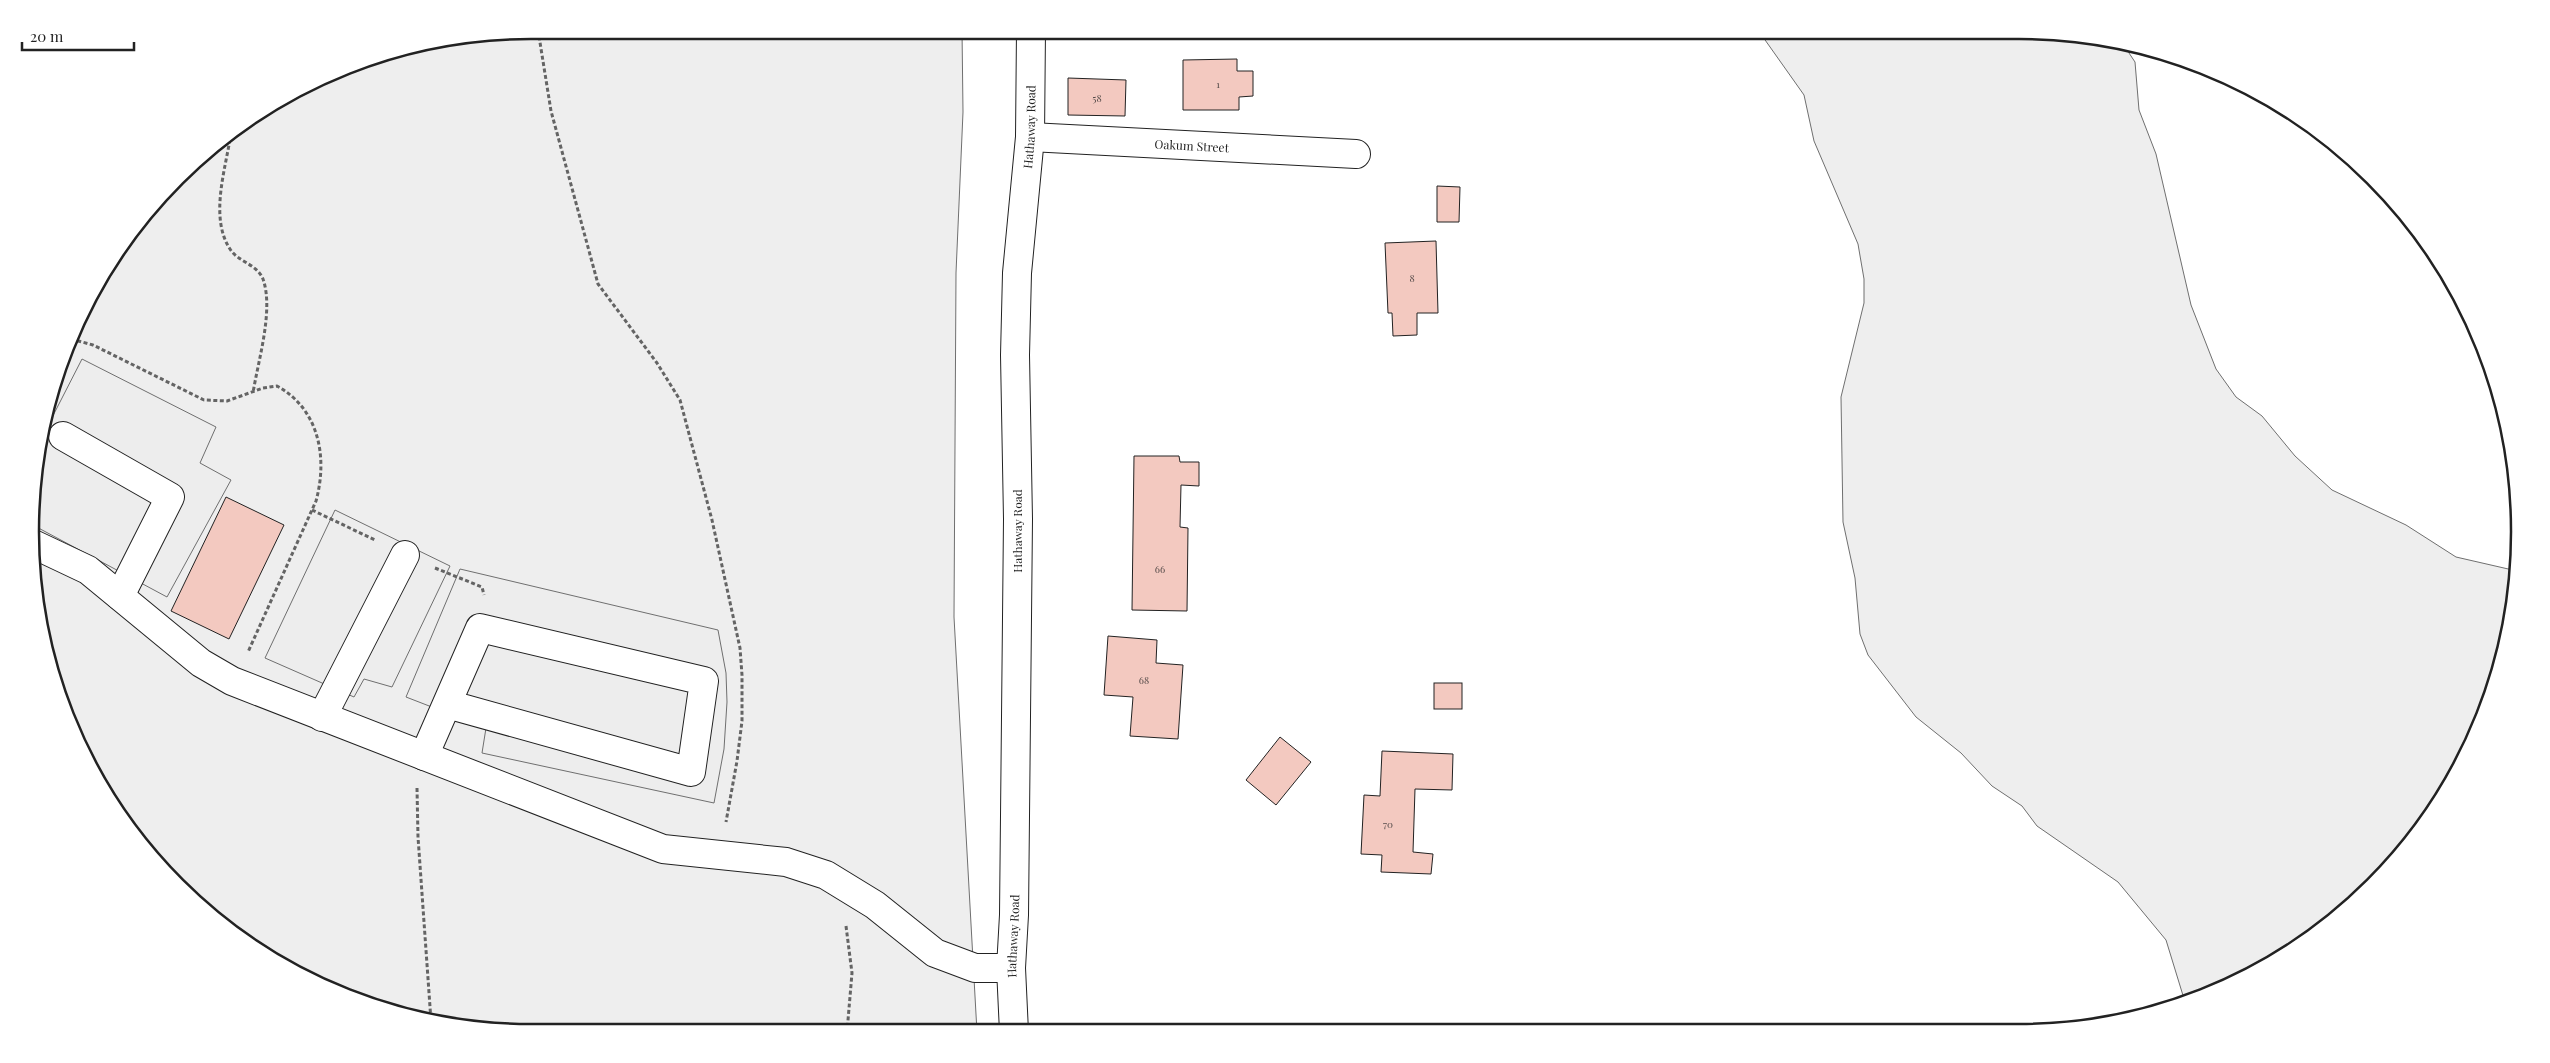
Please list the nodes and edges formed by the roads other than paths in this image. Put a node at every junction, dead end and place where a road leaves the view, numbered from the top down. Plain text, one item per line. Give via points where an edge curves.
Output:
1 (1031, 39) edge
2 (1030, 137) junction
3 (1356, 154) dead end
4 (63, 436) dead end
5 (39, 547) edge
6 (406, 555) dead end
7 (120, 596) junction
8 (447, 704) junction
9 (322, 717) junction
10 (424, 756) junction
11 (1011, 968) junction
12 (1014, 1024) edge

1 - 2 main road, Hathaway Road
2 - 3 main road, Oakum Street
2 - 11 main road, Hathaway Road via 1017,273 1015,355 1018,519
4 - 7 main road via 170,497
5 - 7 main road via 88,570
6 - 9 main road
7 - 9 main road via 201,663 235,682
8 - 8 main road via 480,628 704,682 691,772
8 - 10 main road
9 - 10 main road
10 - 11 main road via 663,849 786,862 826,875 875,905 935,953 975,968
11 - 12 main road, Hathaway Road

